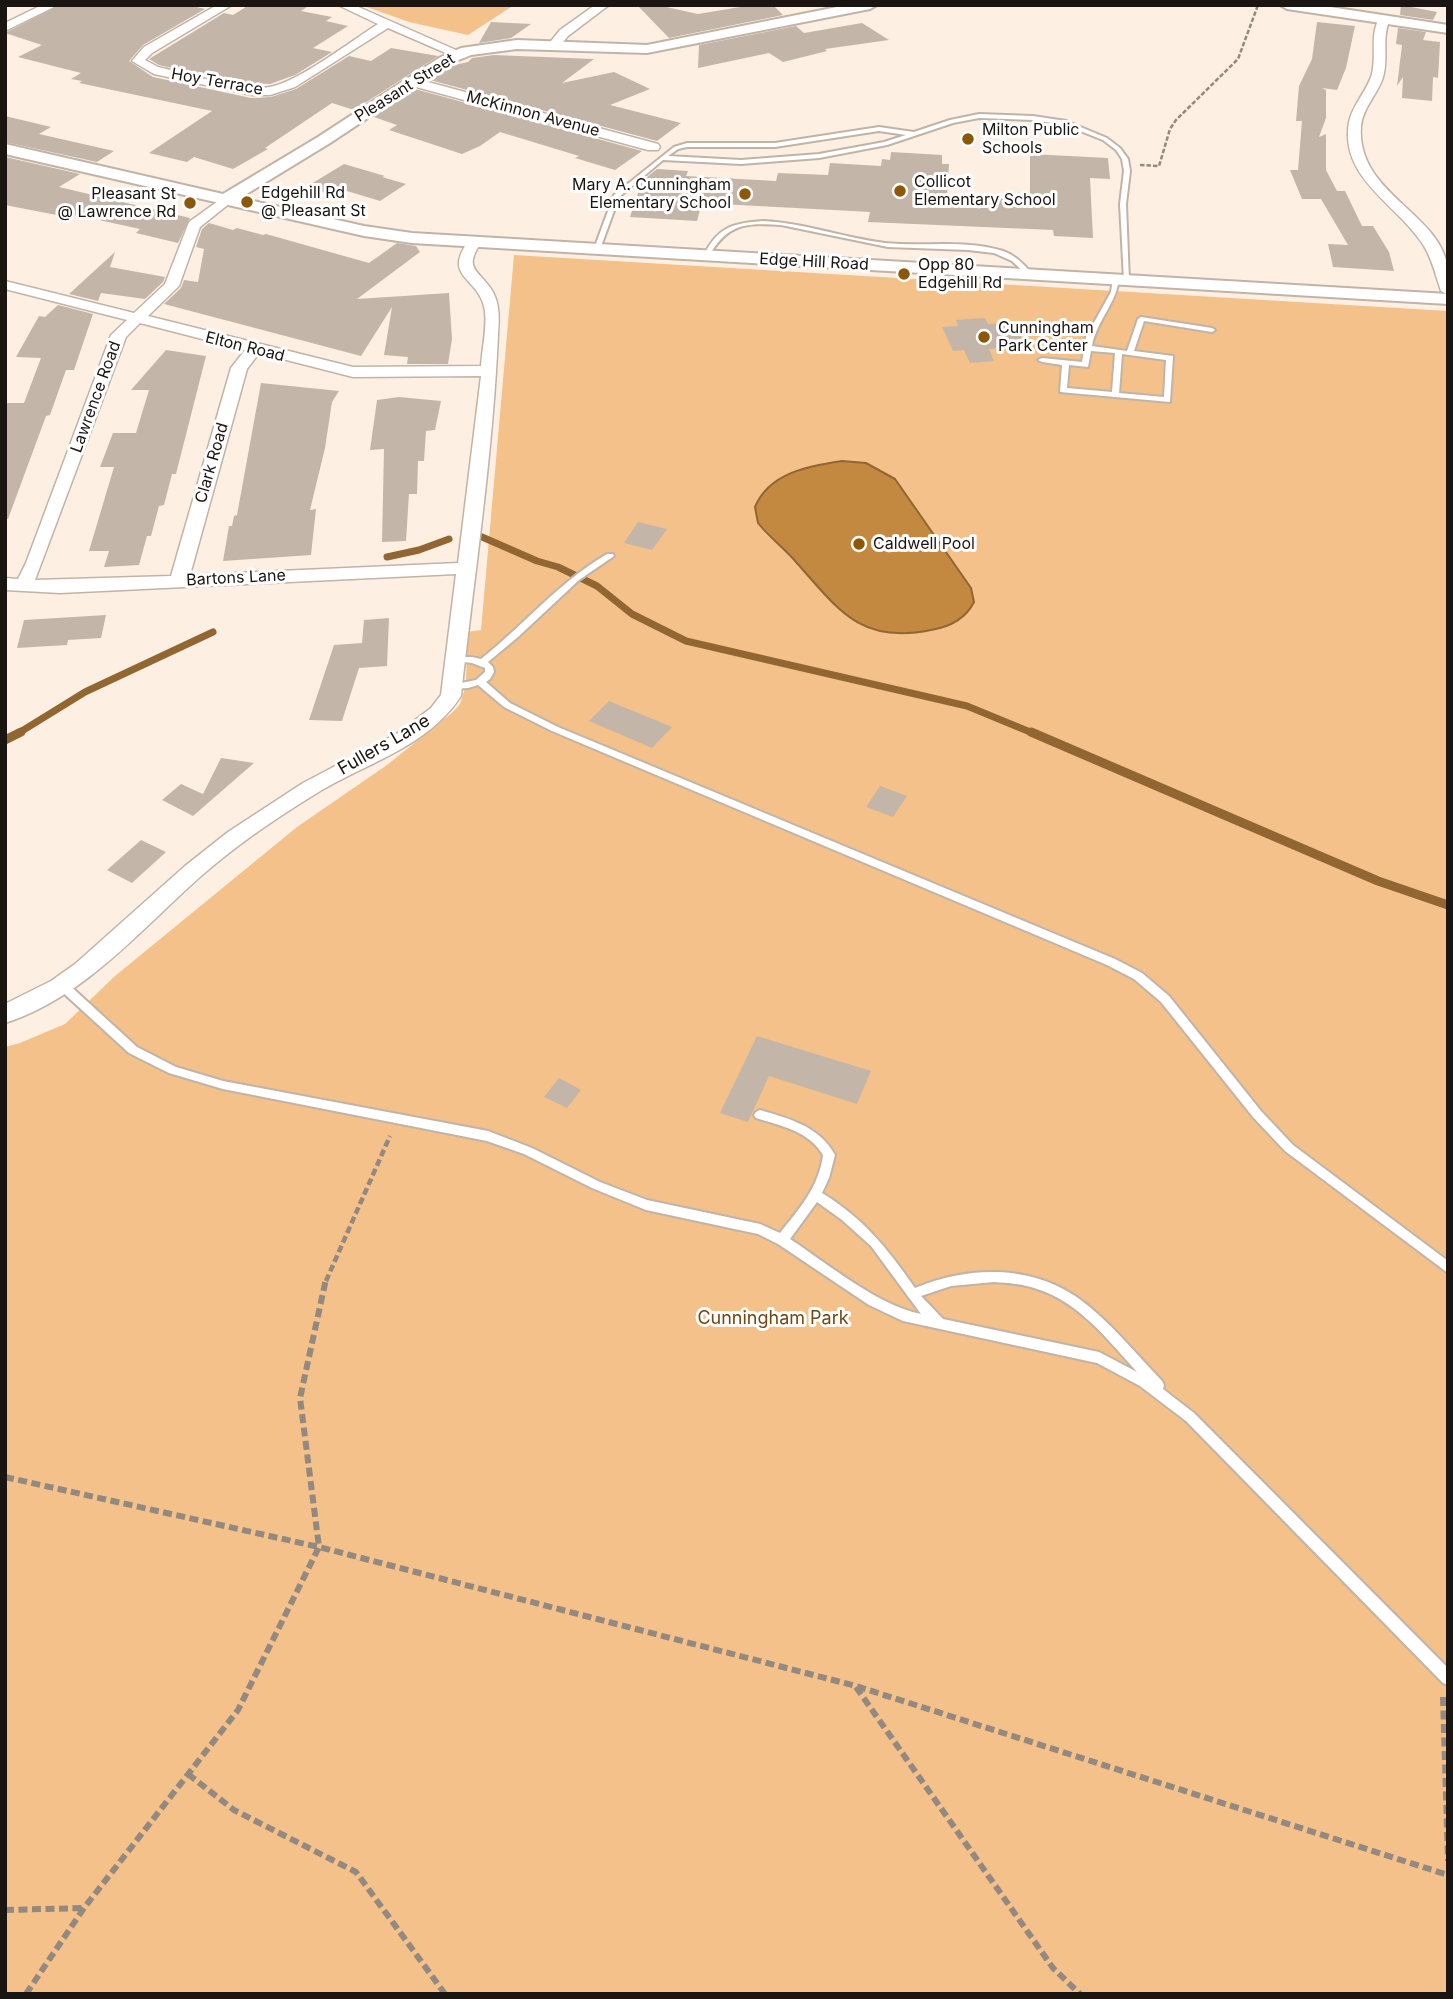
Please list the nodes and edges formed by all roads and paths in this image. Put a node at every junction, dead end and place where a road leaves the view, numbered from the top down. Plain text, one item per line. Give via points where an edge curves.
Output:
1 (52, 5) edge
2 (226, 5) edge
3 (344, 5) edge
4 (603, 5) edge
5 (870, 5) edge
6 (1258, 5) edge
7 (1287, 5) edge
8 (1384, 19) junction
9 (386, 24) junction
10 (5, 28) edge
11 (1448, 29) edge
12 (553, 46) junction
13 (459, 54) junction
14 (413, 82) junction
15 (916, 135) junction
16 (653, 147) dead end
17 (5, 149) edge
18 (662, 158) junction
19 (1126, 165) junction
20 (225, 200) junction
21 (474, 243) junction
22 (597, 249) junction
23 (706, 255) junction
24 (1029, 274) junction
25 (1121, 280) junction
26 (5, 285) edge
27 (1448, 291) edge
28 (1448, 299) edge
29 (135, 319) junction
30 (1212, 330) dead end
31 (1088, 348) junction
32 (254, 349) junction
33 (1119, 351) junction
34 (1130, 352) junction
35 (1042, 360) dead end
36 (1066, 363) junction
37 (489, 371) junction
38 (1115, 395) junction
39 (610, 556) dead end
40 (466, 568) junction
41 (179, 581) junction
42 (14, 584) edge
43 (456, 659) junction
44 (484, 662) junction
45 (481, 683) junction
46 (454, 687) junction
47 (63, 986) junction
48 (5, 1014) edge
49 (760, 1115) dead end
50 (398, 1119) junction
51 (815, 1195) junction
52 (782, 1240) junction
53 (1448, 1268) edge
54 (912, 1294) junction
55 (944, 1325) junction
56 (1190, 1417) junction
57 (5, 1477) edge
58 (319, 1547) junction
59 (1445, 1675) edge
60 (856, 1686) junction
61 (188, 1774) junction
62 (1448, 1861) edge
63 (1448, 1875) edge
64 (84, 1908) junction
65 (5, 1910) edge
66 (26, 1994) edge
67 (445, 1994) edge
68 (1080, 1994) edge

1 - 10 street
2 - 9 street, Hoy Terrace via 148,50 138,61 154,70 270,91 291,84
3 - 9 street
4 - 12 street
5 - 12 street, Pleasant Street via 648,49
6 - 19 path via 1242,52 1176,120 1159,166
7 - 8 street
8 - 11 street
8 - 27 street via 1378,34 1378,74 1355,124 1356,148 1374,184 1432,247
9 - 13 street
12 - 13 street, Pleasant Street via 495,47
13 - 14 street, Pleasant Street
14 - 16 street, McKinnon Avenue
14 - 20 street, Pleasant Street
15 - 18 lane via 804,158 741,162
15 - 18 lane via 879,129 787,144 687,145
15 - 19 lane via 970,117 1044,119 1105,139 1122,154
17 - 20 street
18 - 22 lane via 616,196
19 - 25 lane
20 - 21 street, Edge Hill Road via 380,234
20 - 29 street, Lawrence Road via 194,225 172,286
21 - 22 street, Edge Hill Road
21 - 37 street via 465,263 486,293 492,311
22 - 23 street, Edge Hill Road
23 - 24 street, Edge Hill Road
23 - 24 lane via 722,232 748,224 771,224 889,245 997,251 1018,260
24 - 25 street, Edge Hill Road
25 - 28 street, Edge Hill Road
25 - 31 lane
26 - 29 street, Elton Road
29 - 32 street, Elton Road
29 - 42 street, Lawrence Road via 119,335 35,563
30 - 34 lane via 1141,319
31 - 33 lane
31 - 36 lane via 1085,365
32 - 37 street, Elton Road via 362,373
32 - 41 street, Clark Road via 239,368
33 - 34 lane
33 - 38 lane
34 - 38 lane via 1170,358 1167,400
35 - 36 lane
36 - 38 lane via 1063,390
37 - 40 street
39 - 44 lane via 587,570
40 - 41 street, Bartons Lane
40 - 43 street
41 - 42 street, Bartons Lane via 60,587
43 - 44 lane
43 - 46 street
44 - 45 lane via 490,670
45 - 46 lane
45 - 53 lane via 507,705 555,729 1138,976 1165,999 1271,1131 1310,1166
46 - 47 street, Fullers Lane via 445,706 426,723 310,787 213,854
47 - 48 street, Fullers Lane
47 - 50 lane via 133,1050 173,1070 223,1085
49 - 51 lane via 797,1126 826,1148 829,1163
50 - 52 lane via 488,1136 646,1205 748,1225
50 - 58 path via 327,1274 300,1398
51 - 52 lane
51 - 54 lane via 865,1233
52 - 55 lane via 892,1312
54 - 55 lane
54 - 56 lane via 945,1282 984,1277 1024,1281 1063,1294
55 - 56 lane via 1099,1358 1144,1382
56 - 59 lane
57 - 58 path
58 - 60 path
58 - 61 path via 238,1710
59 - 62 path
60 - 63 path
60 - 68 path via 1053,1968
61 - 64 path
61 - 67 path via 234,1810 356,1872
64 - 65 path
64 - 66 path

